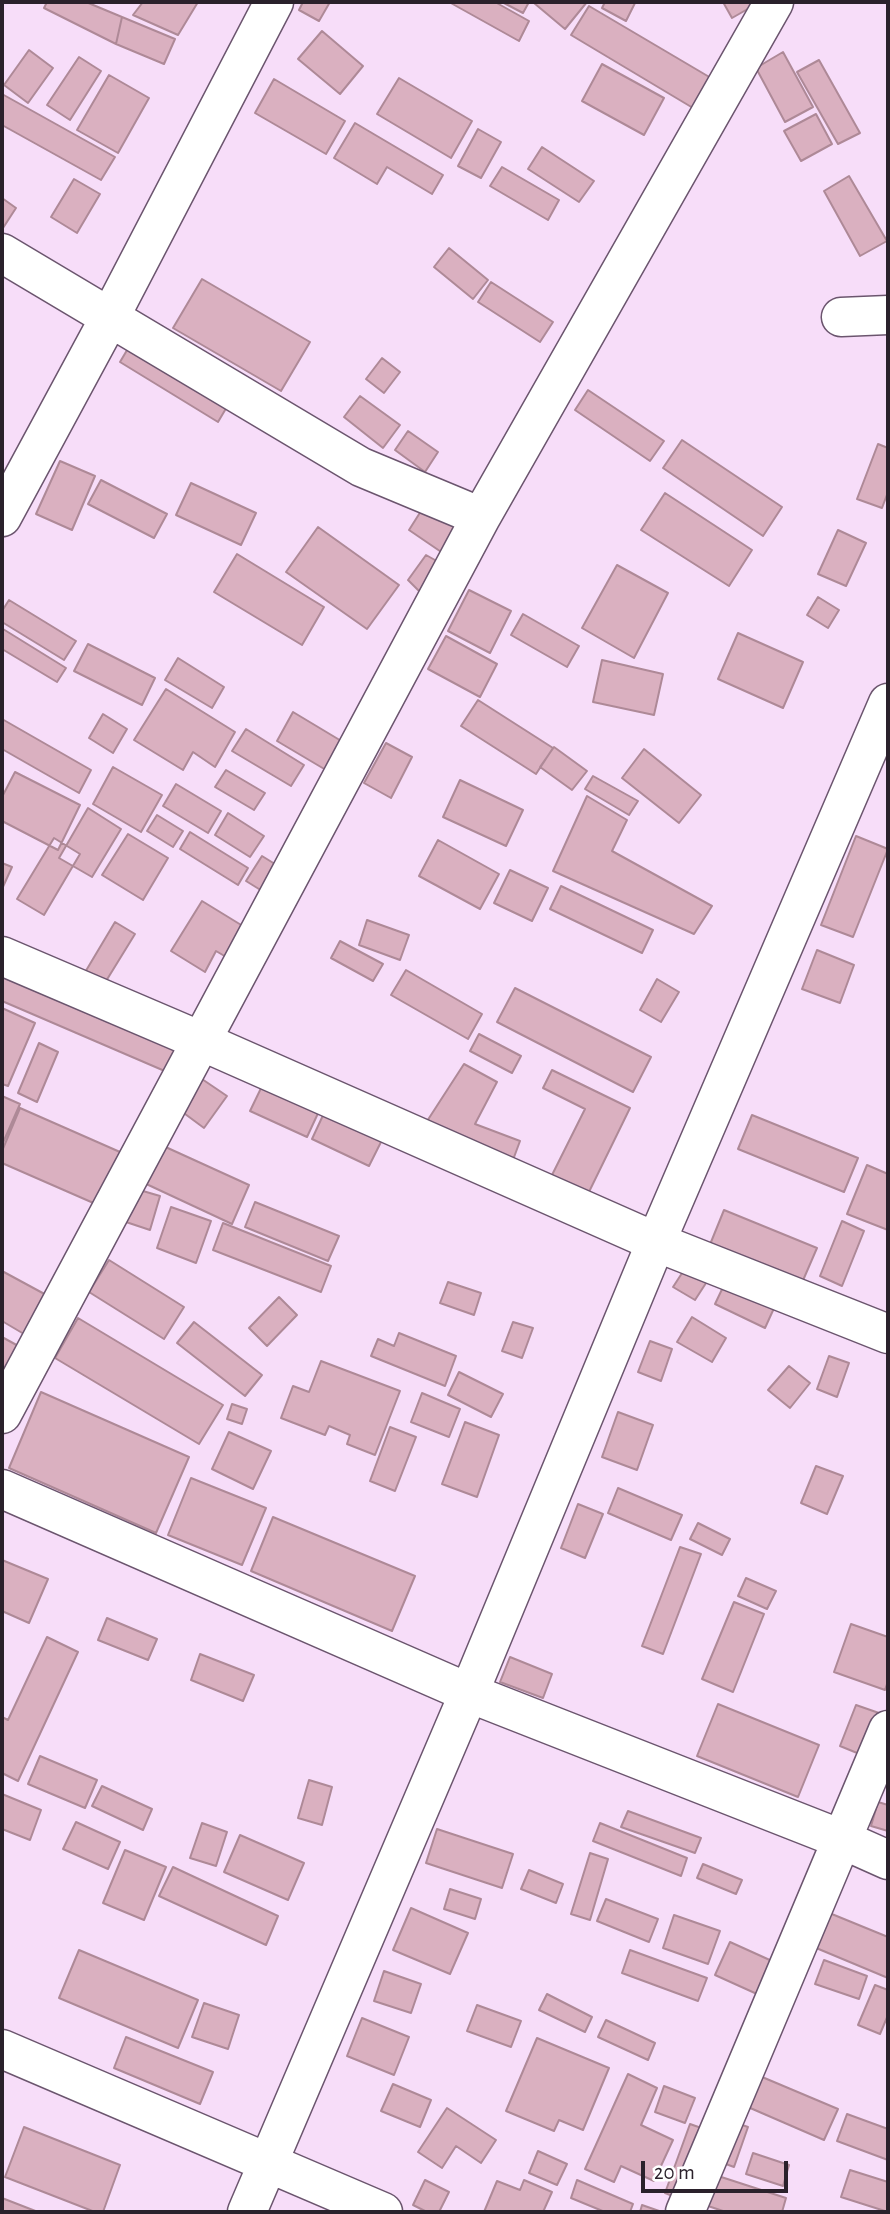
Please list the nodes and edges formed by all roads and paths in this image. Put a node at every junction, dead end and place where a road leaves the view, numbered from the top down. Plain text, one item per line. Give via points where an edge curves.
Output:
1 (274, 2) edge
2 (774, 2) edge
3 (2, 253) edge
4 (888, 315) edge
5 (110, 317) junction
6 (842, 317) dead end
7 (2, 517) edge
8 (481, 517) junction
9 (888, 703) edge
10 (2, 956) edge
11 (201, 1041) junction
12 (656, 1242) junction
13 (888, 1334) edge
14 (2, 1414) edge
15 (2, 1489) edge
16 (469, 1693) junction
17 (888, 1730) edge
18 (841, 1839) junction
19 (888, 1860) edge
20 (2, 2049) edge
21 (270, 2164) junction
22 (247, 2212) edge
23 (383, 2212) edge
24 (685, 2212) edge

1 - 5 street
2 - 8 street
3 - 5 street
4 - 6 street
5 - 7 street
5 - 8 street via 361,467
8 - 11 street
9 - 12 street
10 - 11 street
11 - 12 street
11 - 14 street
12 - 13 street
12 - 16 street
15 - 16 street
16 - 18 street
16 - 21 street
17 - 18 street
18 - 19 street
18 - 24 street
20 - 21 street
21 - 22 street
21 - 23 street

